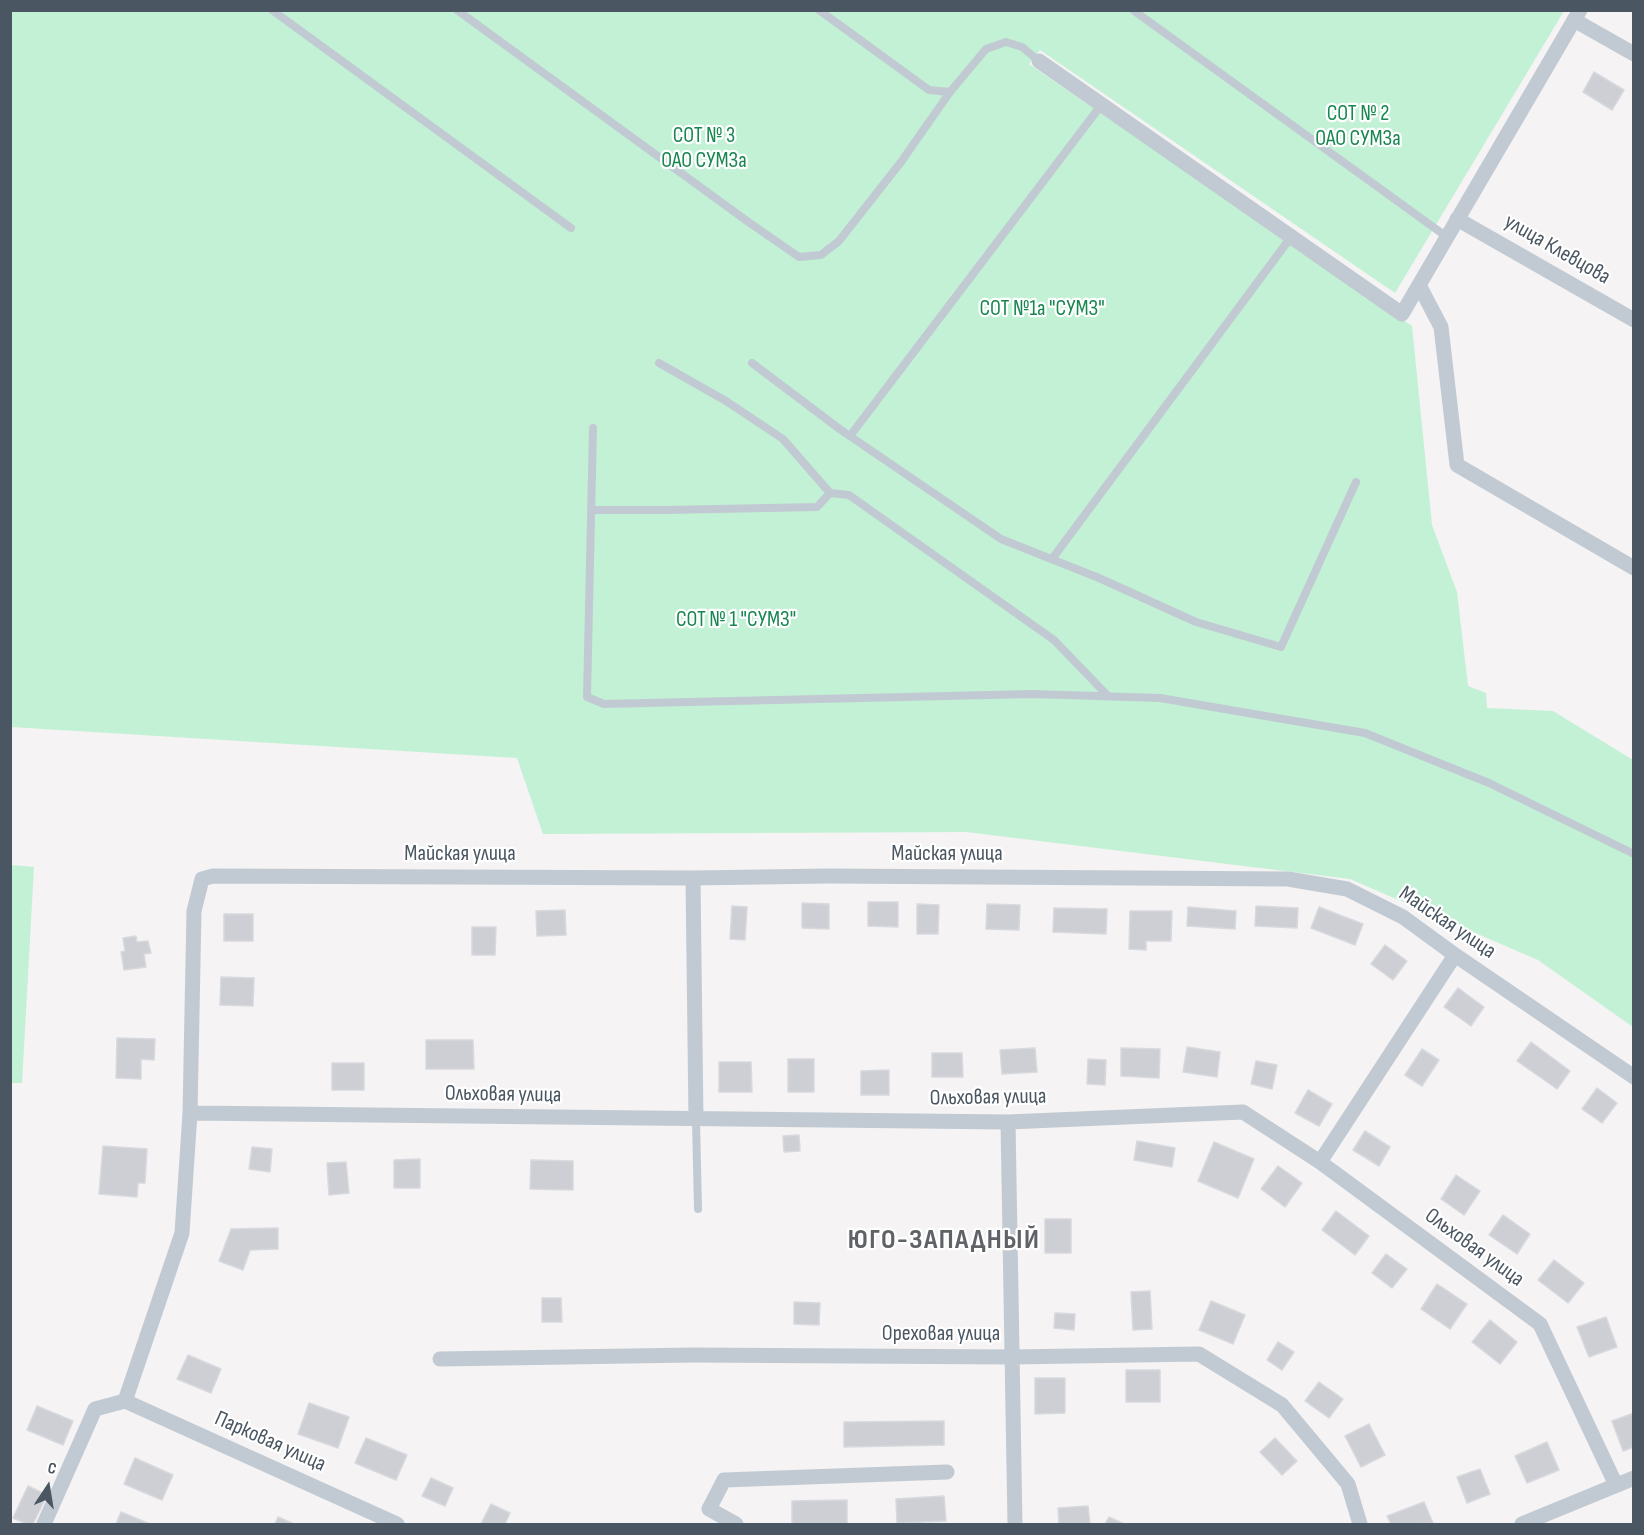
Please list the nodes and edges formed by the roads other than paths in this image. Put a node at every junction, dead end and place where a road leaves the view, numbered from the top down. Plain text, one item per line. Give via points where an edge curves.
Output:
1 (272, 10) edge
2 (458, 10) edge
3 (819, 10) edge
4 (1133, 10) edge
5 (1577, 15) edge
6 (1634, 54) edge
7 (1038, 61) joint
8 (950, 92) junction
9 (1102, 104) junction
10 (1458, 219) junction
11 (571, 228) dead end
12 (1291, 237) junction
13 (1447, 237) junction
14 (1419, 285) junction
15 (1634, 320) edge
16 (659, 363) dead end
17 (752, 363) dead end
18 (593, 428) dead end
19 (850, 436) junction
20 (1356, 482) dead end
21 (830, 493) junction
22 (591, 510) junction
23 (1052, 559) junction
24 (1634, 568) edge
25 (1108, 696) junction
26 (1634, 854) edge
27 (693, 878) junction
28 (1455, 955) junction
29 (1634, 1077) edge
30 (190, 1113) junction
31 (696, 1120) junction
32 (1008, 1122) junction
33 (1320, 1162) junction
34 (698, 1209) dead end
35 (1011, 1356) junction
36 (440, 1359) dead end
37 (125, 1401) junction
38 (947, 1472) dead end
39 (1634, 1478) edge
40 (1616, 1485) junction
41 (44, 1524) edge
42 (397, 1524) edge
43 (736, 1524) edge
44 (1015, 1524) edge
45 (1360, 1524) edge
46 (1521, 1524) edge

1 - 11 lane
2 - 8 lane via 799,257 821,255 839,241
3 - 8 lane via 929,90
4 - 13 lane
5 - 6 street
5 - 10 street
7 - 8 lane via 1022,46 1006,42 986,49
7 - 9 street
9 - 12 street
9 - 19 lane
10 - 13 street
10 - 15 street, улица Клевцова
12 - 14 street via 1402,314
12 - 23 lane
13 - 14 street
14 - 24 street via 1441,327 1457,465
16 - 21 lane via 726,401 783,440
17 - 19 lane
18 - 22 lane
19 - 23 lane via 1001,539
20 - 23 lane via 1281,647 1196,622
21 - 22 lane via 817,507
21 - 25 lane via 849,495 1054,640
22 - 25 lane via 587,697 604,704 1032,694
25 - 26 lane via 1160,698 1365,733 1489,783
27 - 28 street, Майская улица via 1288,879 1347,889 1403,917
27 - 30 street, Майская улица via 202,879 194,911
27 - 31 street
28 - 29 street, Майская улица
28 - 33 street
30 - 31 street, Ольховая улица
30 - 37 street via 182,1233
31 - 32 street, Ольховая улица
31 - 34 lane
32 - 33 street, Ольховая улица via 1244,1112
32 - 35 street
33 - 40 street, Ольховая улица via 1540,1324
35 - 36 street, Ореховая улица
35 - 44 street
35 - 45 street, Ореховая улица via 1199,1354 1282,1405 1348,1484
37 - 41 street via 95,1409
37 - 42 street, Парковая улица
38 - 43 street via 724,1480 709,1509
39 - 40 street
40 - 46 street

